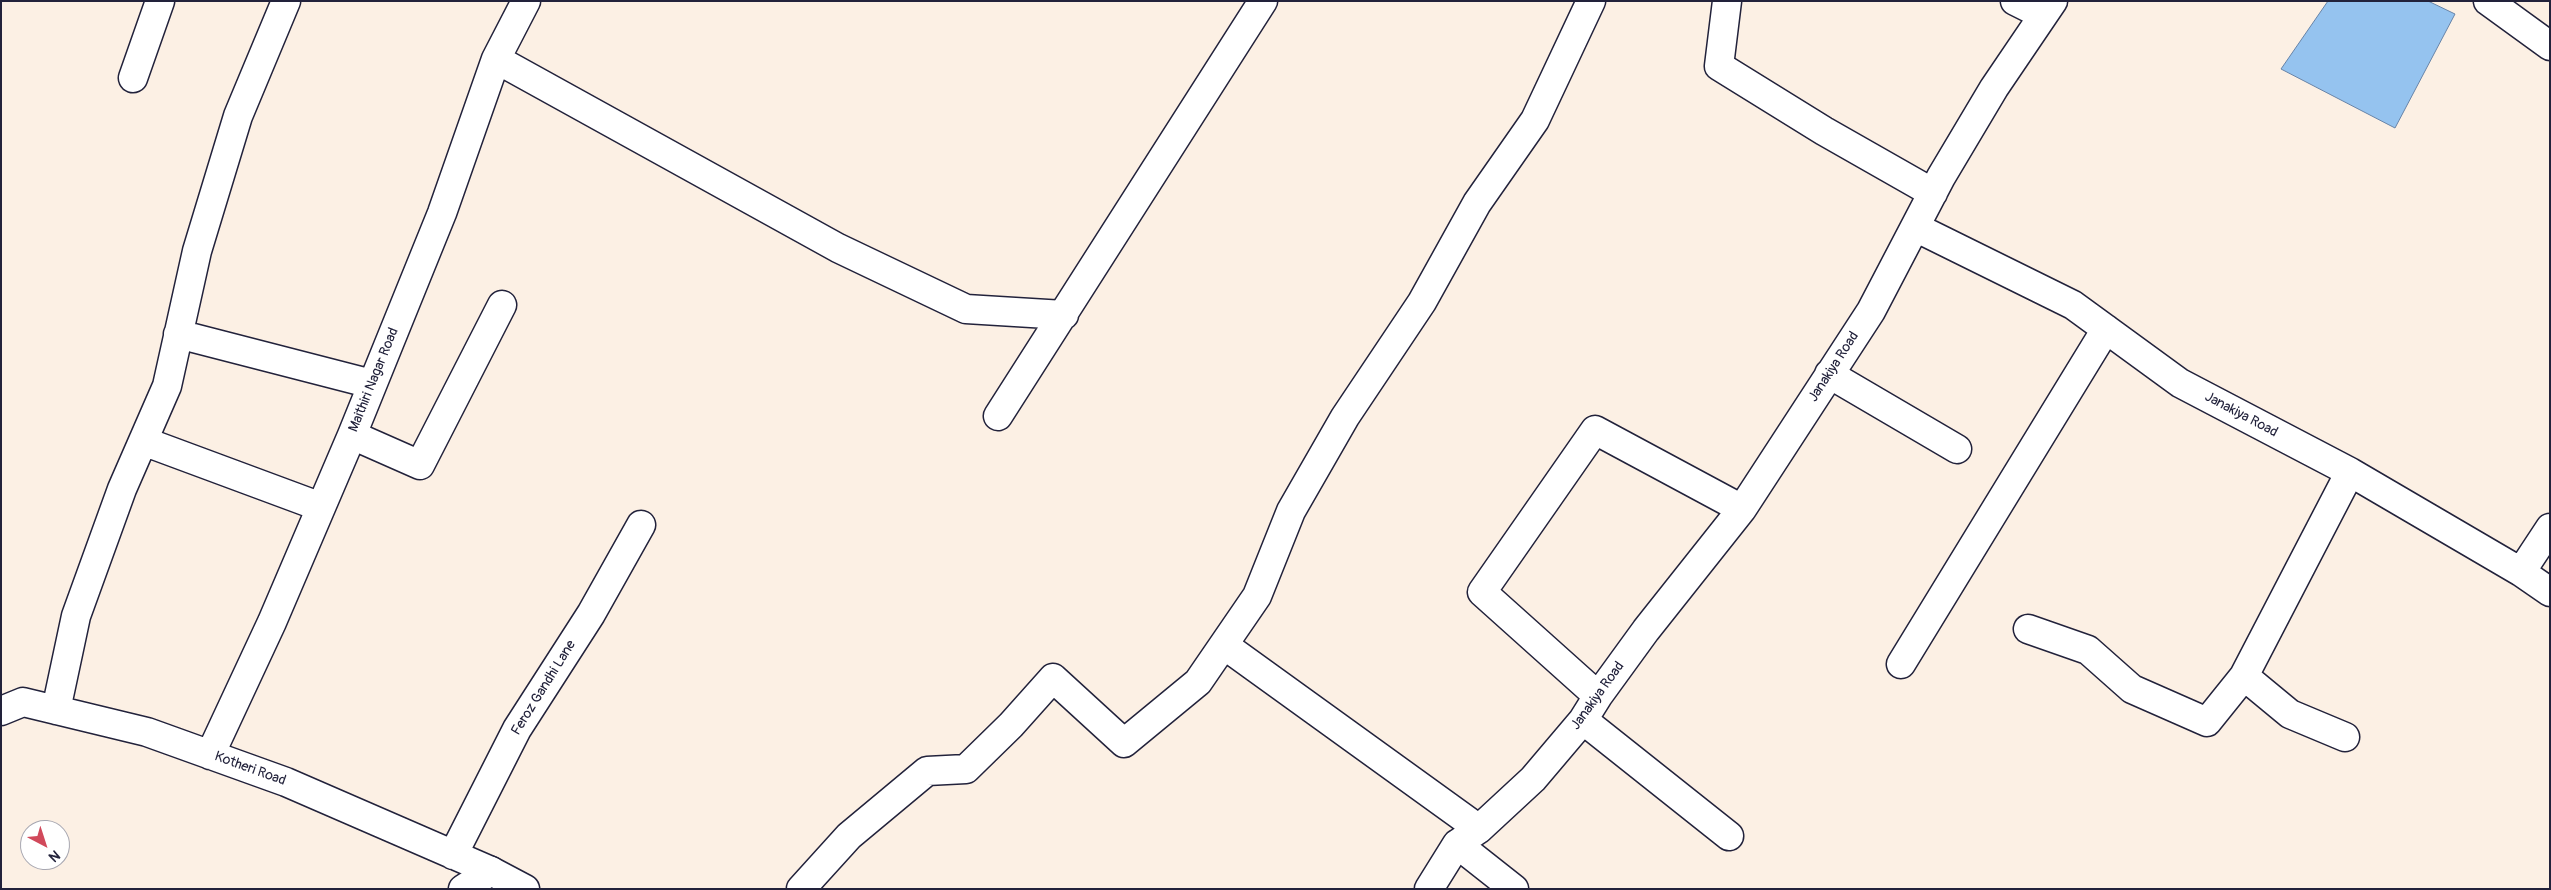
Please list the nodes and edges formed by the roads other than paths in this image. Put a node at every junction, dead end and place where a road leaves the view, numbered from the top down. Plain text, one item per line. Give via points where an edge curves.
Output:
1 (160, 1) edge
2 (286, 1) edge
3 (526, 1) edge
4 (1263, 1) edge
5 (1591, 1) edge
6 (1727, 1) edge
7 (2014, 1) edge
8 (2488, 1) edge
9 (2048, 8) edge
10 (2550, 46) edge
11 (496, 60) junction
12 (133, 78) dead end
13 (1933, 192) junction
14 (1915, 227) junction
15 (502, 305) dead end
16 (1064, 315) junction
17 (2106, 329) junction
18 (178, 334) junction
19 (1829, 374) junction
20 (372, 384) junction
21 (998, 416) dead end
22 (352, 435) junction
23 (143, 440) junction
24 (1957, 449) dead end
25 (2350, 472) junction
26 (321, 507) junction
27 (1742, 509) junction
28 (641, 525) dead end
29 (2550, 528) edge
30 (2521, 572) junction
31 (2550, 592) edge
32 (2028, 628) dead end
33 (1224, 646) junction
34 (1900, 664) dead end
35 (2244, 676) junction
36 (1598, 696) junction
37 (56, 710) junction
38 (1, 711) edge
39 (1583, 720) junction
40 (2345, 736) dead end
41 (210, 755) junction
42 (1729, 836) dead end
43 (1468, 837) junction
44 (454, 855) junction
45 (490, 871) junction
46 (463, 889) edge
47 (525, 889) edge
48 (801, 889) edge
49 (1429, 889) edge
50 (1514, 889) edge

1 - 12 street
2 - 18 street via 238,116 197,251
3 - 11 street, Maithiri Nagar Road
4 - 16 street
5 - 33 street via 1535,120 1477,203 1422,302 1345,417 1291,511 1257,596
6 - 13 street via 1719,66 1824,131
7 - 9 street
8 - 10 street
9 - 13 street via 1994,88
11 - 16 street via 838,248 966,309
11 - 20 street, Maithiri Nagar Road via 442,213
13 - 14 street
14 - 17 street, Janakiya Road via 2072,305
14 - 19 street, Janakiya Road via 1871,310
15 - 22 street via 420,465
16 - 21 street
17 - 25 street, Janakiya Road via 2180,382
17 - 34 street
18 - 20 street
18 - 23 street via 167,386
19 - 24 street
19 - 27 street, Janakiya Road
20 - 22 street, Maithiri Nagar Road
22 - 26 street, Maithiri Nagar Road
23 - 26 street
23 - 37 street via 76,616
25 - 30 street, Janakiya Road
25 - 35 street
26 - 41 street, Maithiri Nagar Road
27 - 36 street, Janakiya Road
27 - 36 street via 1595,430 1482,592
28 - 44 street, Feroz Gandhi Lane via 591,614 517,729
29 - 30 street
30 - 31 street, Janakiya Road
32 - 35 street via 2088,650 2132,688 2207,722
33 - 43 street
33 - 48 street via 1198,682 1124,743 1053,678 966,769 927,771 849,836
35 - 40 street via 2290,714
36 - 39 street, Janakiya Road
37 - 38 street, Kotheri Road via 23,702
37 - 41 street, Kotheri Road via 148,732
39 - 42 street
39 - 43 street, Janakiya Road via 1533,779
41 - 44 street, Kotheri Road via 286,782
43 - 49 street, Janakiya Road
43 - 50 street
44 - 45 street, Kotheri Road
45 - 46 street
45 - 47 street, Kotheri Road

